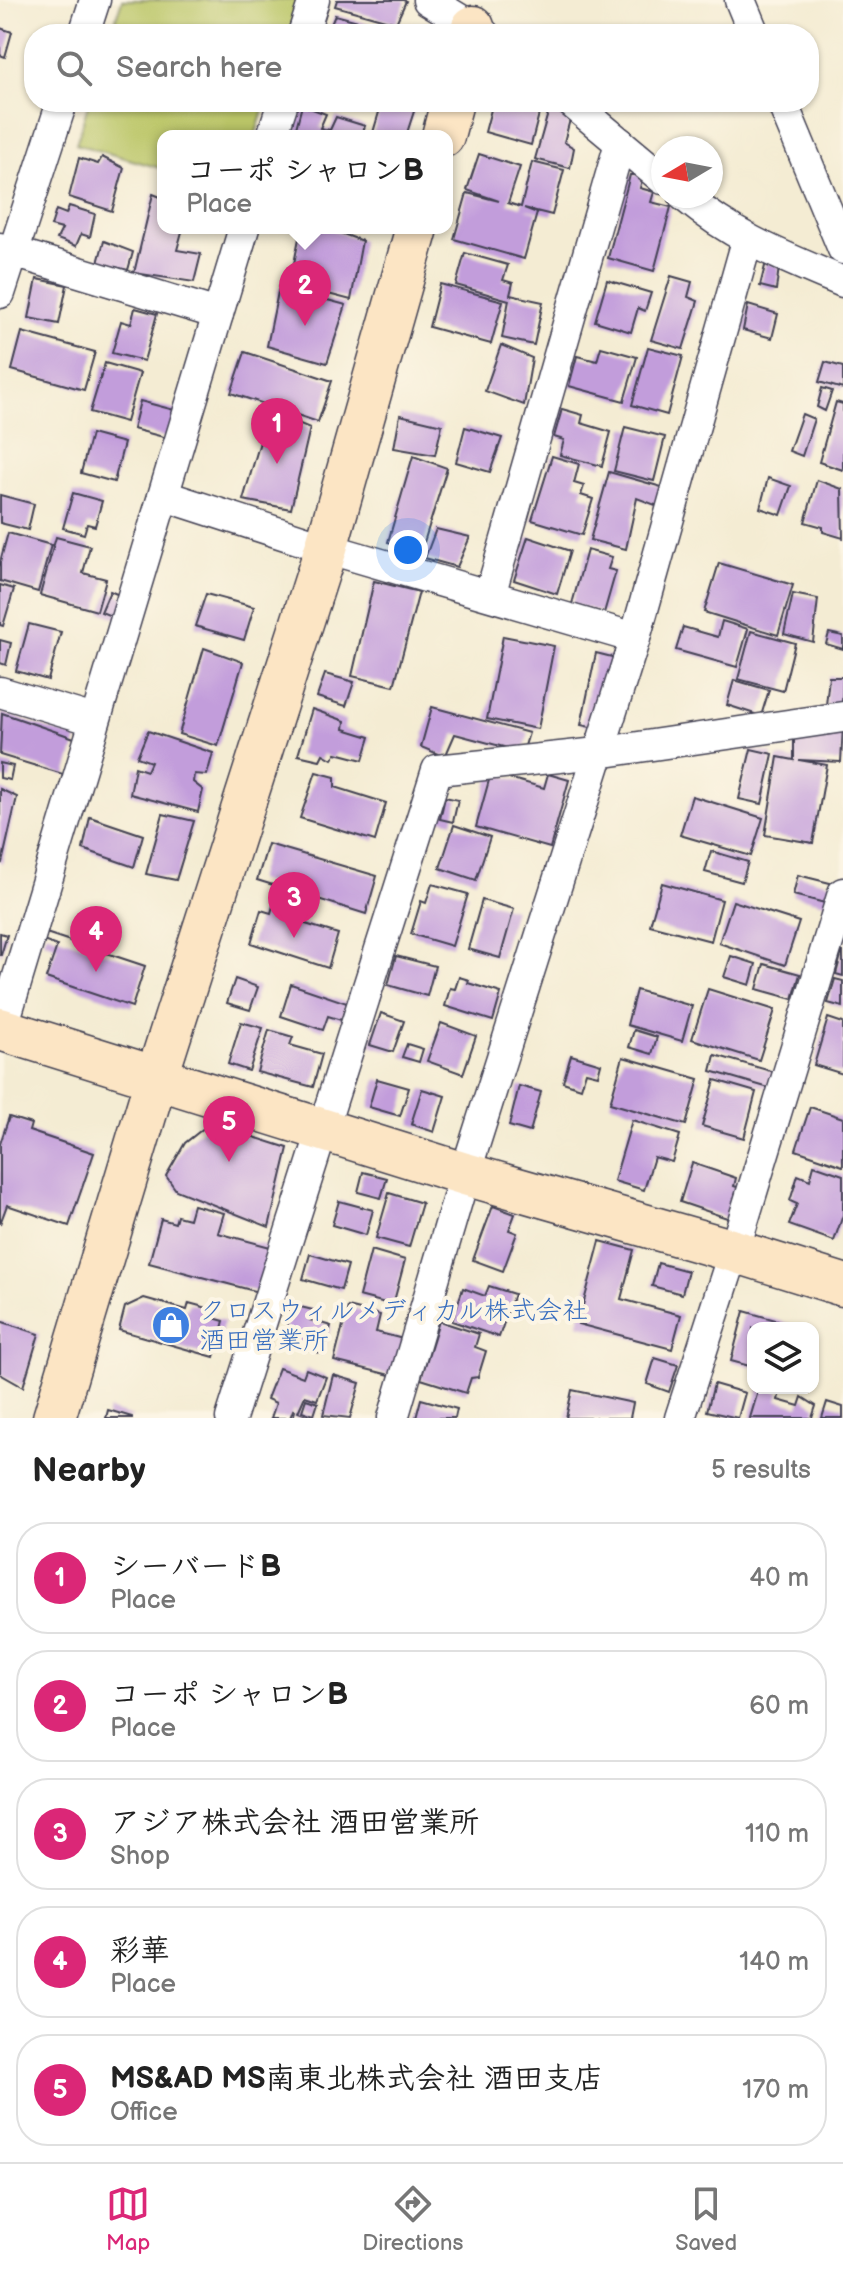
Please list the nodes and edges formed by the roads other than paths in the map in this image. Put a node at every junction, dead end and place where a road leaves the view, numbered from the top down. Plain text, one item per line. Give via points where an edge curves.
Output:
1 (95, 0) edge
2 (314, 0) edge
3 (428, 0) edge
4 (740, 0) edge
5 (87, 24) edge
6 (306, 24) edge
7 (464, 24) edge
8 (750, 24) edge
9 (58, 112) edge
10 (583, 112) edge
11 (786, 112) edge
12 (620, 143) junction
13 (651, 169) edge
14 (698, 208) edge
15 (242, 234) edge
16 (415, 234) edge
17 (747, 241) junction
18 (843, 249) edge
19 (6, 250) edge
20 (843, 282) edge
21 (0, 293) edge
22 (218, 314) junction
23 (165, 496) junction
24 (326, 548) junction
25 (490, 595) junction
26 (635, 638) junction
27 (0, 692) edge
28 (843, 717) edge
29 (94, 720) junction
30 (598, 753) junction
31 (843, 893) edge
32 (1, 1031) edge
33 (156, 1079) junction
34 (321, 1129) junction
35 (465, 1174) junction
36 (734, 1251) junction
37 (843, 1285) edge
38 (54, 1418) edge
39 (231, 1418) edge
40 (393, 1418) edge
41 (680, 1418) edge

1 - 5 street
2 - 6 street
3 - 7 street
4 - 8 street
9 - 19 street
10 - 12 street
11 - 18 street
12 - 13 street
12 - 25 street
14 - 17 street
15 - 22 street
16 - 24 street
17 - 20 street
17 - 26 street
19 - 21 street
19 - 22 street
22 - 23 street
23 - 24 street
23 - 29 street
24 - 25 street
24 - 33 street
25 - 26 street
26 - 30 street
27 - 29 street
28 - 30 street
29 - 32 street
30 - 34 street via 437,770
30 - 35 street
31 - 36 street
32 - 33 street
33 - 34 street
33 - 38 street
34 - 35 street
34 - 39 street
35 - 36 street
35 - 40 street
36 - 37 street
36 - 41 street

